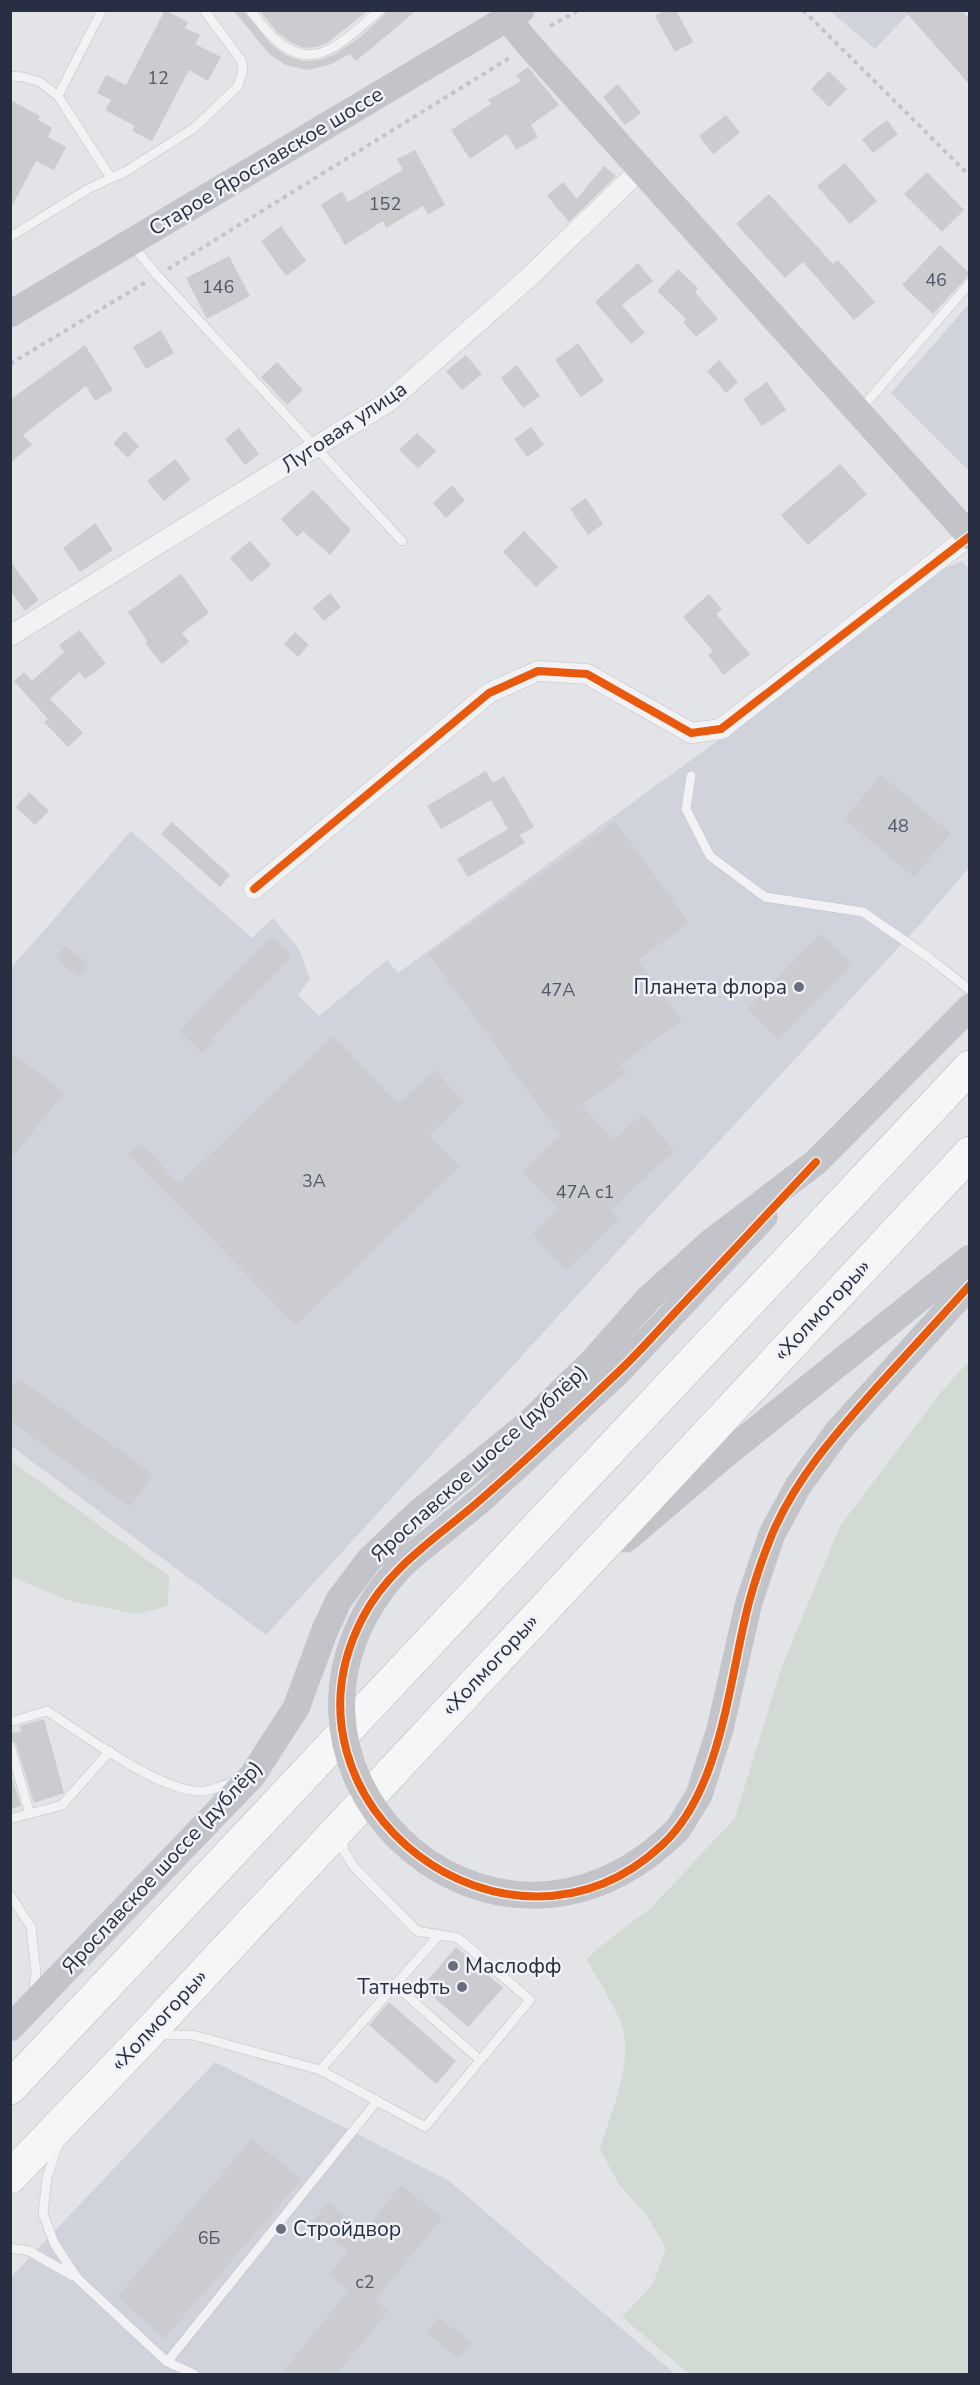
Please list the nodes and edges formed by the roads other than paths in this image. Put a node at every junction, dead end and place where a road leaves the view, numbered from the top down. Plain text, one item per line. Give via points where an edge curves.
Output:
1 (102, 10) edge
2 (204, 10) edge
3 (250, 10) edge
4 (380, 10) edge
5 (514, 14) edge
6 (10, 76) edge
7 (58, 96) junction
8 (640, 169) junction
9 (111, 178) junction
10 (10, 237) edge
11 (129, 242) junction
12 (969, 283) edge
13 (10, 314) edge
14 (858, 412) junction
15 (317, 447) junction
16 (969, 536) edge
17 (402, 541) dead end
18 (10, 636) edge
19 (691, 776) dead end
20 (254, 889) dead end
21 (969, 990) edge
22 (969, 1007) edge
23 (969, 1067) edge
24 (969, 1153) edge
25 (816, 1162) junction
26 (969, 1258) edge
27 (969, 1285) edge
28 (536, 1616) junction
29 (10, 1722) edge
30 (10, 1746) edge
31 (110, 1751) junction
32 (252, 1776) junction
33 (30, 1814) junction
34 (348, 1817) junction
35 (10, 1820) edge
36 (10, 1895) edge
37 (439, 1935) junction
38 (395, 1985) junction
39 (31, 2006) junction
40 (10, 2028) edge
41 (140, 2042) junction
42 (480, 2060) junction
43 (320, 2070) junction
44 (10, 2088) edge
45 (377, 2101) junction
46 (76, 2107) junction
47 (10, 2176) edge
48 (10, 2248) edge
49 (77, 2278) junction
50 (167, 2362) junction
51 (194, 2374) edge

1 - 7 lane
2 - 9 lane via 241,60 242,78 238,86 185,135
3 - 4 lane via 274,39 306,55 324,54
5 - 8 street via 530,46
5 - 11 street, Старое Ярославское шоссе
6 - 7 lane via 40,82
7 - 9 lane
8 - 14 street
8 - 15 street, Луговая улица via 526,280 388,402
9 - 10 lane
11 - 13 street, Старое Ярославское шоссе
11 - 15 lane
12 - 14 lane
14 - 16 street
15 - 17 lane
15 - 18 street, Луговая улица
16 - 20 street via 721,729 691,733 587,674 538,671 489,693
19 - 21 lane via 686,809 710,856 765,897 863,912
22 - 25 street, Ярославское шоссе (дублёр)
23 - 44 highway
24 - 28 highway, «Холмогоры»
25 - 27 street, bridge via 618,1372 482,1499 406,1561 383,1586 361,1621 347,1660 342,1693 352,1767 375,1811 396,1837 428,1864 473,1886 522,1895 572,1892 619,1875 647,1858 678,1829 699,1795 720,1729 749,1602 777,1524 798,1486 838,1431
25 - 32 street, Ярославское шоссе (дублёр) via 711,1242 648,1299 591,1363 529,1423 417,1514 369,1560 339,1600 296,1708
26 - 28 street via 726,1454
28 - 34 highway, «Холмогоры»
29 - 31 lane via 47,1711
30 - 33 lane
31 - 32 lane via 152,1777 185,1790 205,1791
31 - 33 lane via 62,1805
32 - 39 street, Ярославское шоссе (дублёр)
33 - 35 lane
34 - 37 lane via 342,1835 344,1851 354,1867 417,1931
34 - 41 highway, «Холмогоры»
36 - 39 lane via 31,1927 35,1947
37 - 38 lane
37 - 42 lane via 458,1938 530,2000
38 - 42 lane
38 - 43 lane
39 - 40 street, Ярославское шоссе (дублёр)
41 - 43 lane via 164,2034 192,2035
41 - 46 highway, «Холмогоры»
42 - 45 lane via 425,2127
43 - 45 lane
45 - 50 lane
46 - 47 highway, «Холмогоры»
46 - 49 lane via 47,2178 43,2213 54,2243
48 - 49 lane via 29,2251
49 - 50 lane
50 - 51 lane

